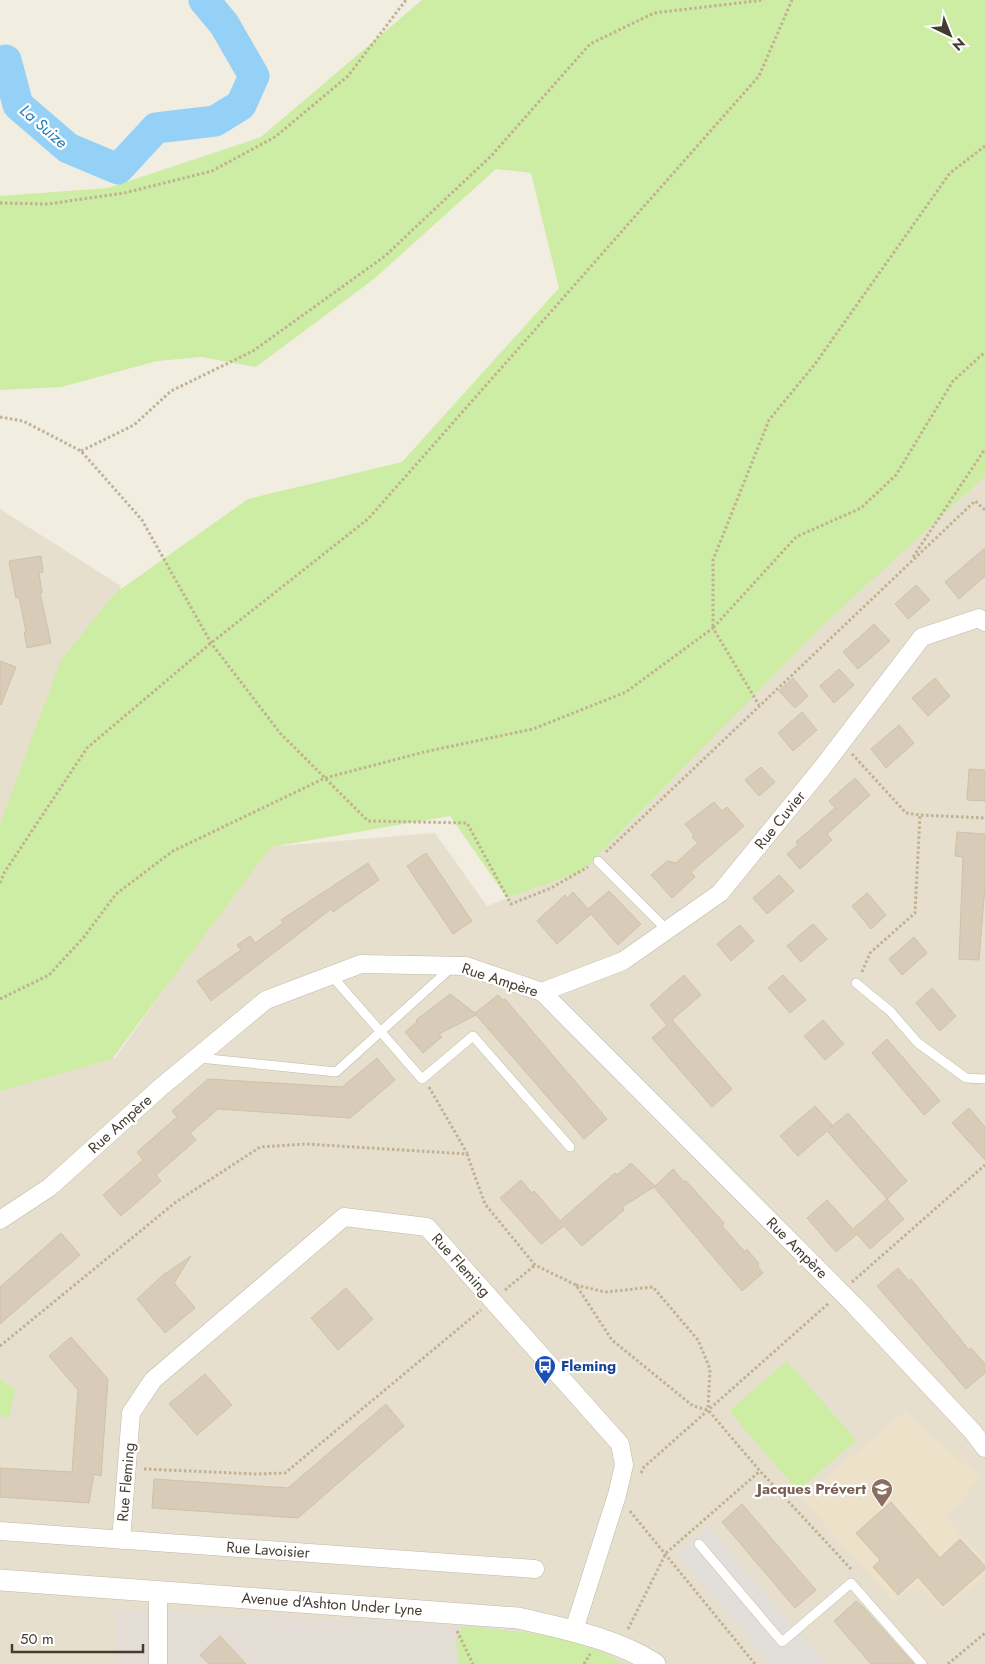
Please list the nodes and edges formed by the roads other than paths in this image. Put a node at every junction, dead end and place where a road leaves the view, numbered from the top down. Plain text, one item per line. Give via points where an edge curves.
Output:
1 (983, 617) edge
2 (598, 861) road end
3 (667, 930) junction
4 (453, 966) junction
5 (331, 976) junction
6 (856, 983) road end
7 (542, 992) junction
8 (380, 1031) junction
9 (196, 1057) junction
10 (985, 1079) edge
11 (570, 1147) dead end
12 (0, 1220) edge
13 (985, 1448) edge
14 (0, 1531) edge
15 (121, 1540) junction
16 (699, 1544) dead end
17 (536, 1569) dead end
18 (0, 1580) edge
19 (158, 1593) junction
20 (574, 1630) junction
21 (158, 1664) edge
22 (655, 1664) edge
23 (922, 1664) edge

1 - 3 street, Rue Cuvier via 922,636 842,742 720,893
2 - 3 lane
3 - 7 street, Rue Cuvier via 623,961
4 - 5 street, Rue Ampère via 362,964
4 - 7 street, Rue Ampère via 466,966
4 - 8 lane
5 - 8 lane
5 - 9 street, Rue Ampère via 266,1000
6 - 10 lane via 890,1010 918,1043 934,1055 966,1078
7 - 13 street, Rue Ampère via 841,1292
8 - 9 lane via 336,1072
8 - 11 lane via 422,1079 473,1036
9 - 12 street, Rue Ampère via 50,1186
14 - 15 street, Rue Lavoisier
15 - 17 street, Rue Lavoisier
15 - 20 street, Rue Fleming via 131,1413 153,1380 344,1217 427,1227 620,1444 624,1466 617,1495
16 - 23 lane via 782,1642 851,1583
18 - 19 street, Avenue d'Ashton Under Lyne
19 - 20 street, Avenue d'Ashton Under Lyne via 518,1618
19 - 21 street
20 - 22 street, Avenue d'Ashton Under Lyne via 620,1646

